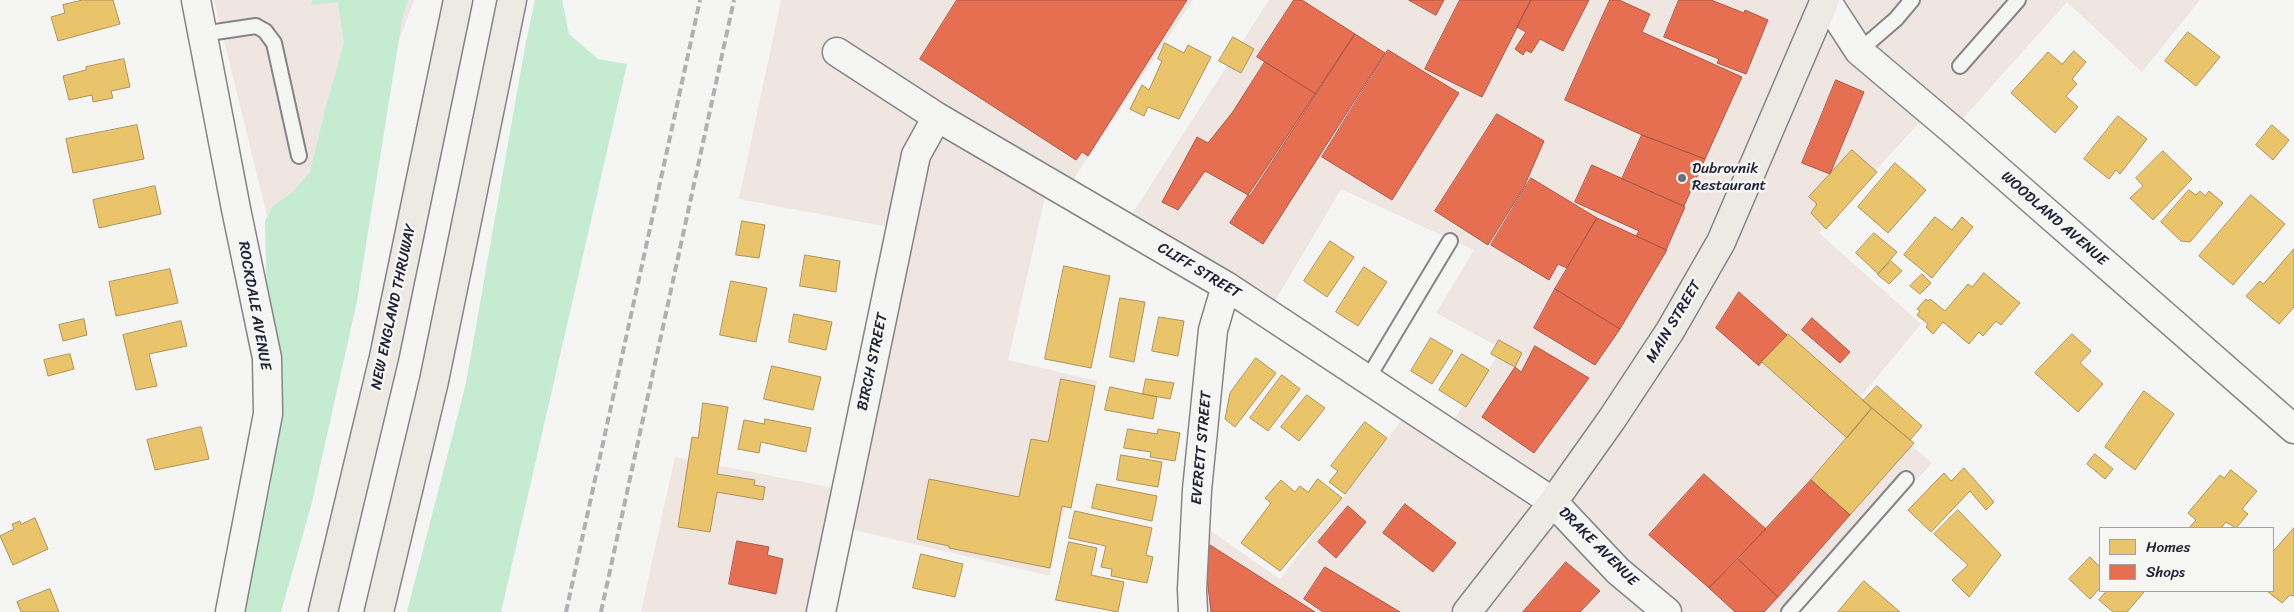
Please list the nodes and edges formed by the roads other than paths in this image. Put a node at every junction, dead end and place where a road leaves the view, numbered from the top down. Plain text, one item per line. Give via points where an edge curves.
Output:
1 (196, 0) edge
2 (458, 0) edge
3 (512, 0) edge
4 (1826, 0) edge
5 (1912, 0) edge
6 (2018, 0) edge
7 (202, 34) junction
8 (1859, 51) junction
9 (837, 52) dead end
10 (1960, 66) dead end
11 (936, 118) junction
12 (299, 156) dead end
13 (1450, 241) dead end
14 (1226, 286) junction
15 (1368, 378) junction
16 (2294, 429) edge
17 (1906, 479) dead end
18 (1553, 502) junction
19 (230, 612) edge
20 (323, 612) edge
21 (379, 612) edge
22 (821, 612) edge
23 (1193, 612) edge
24 (1468, 612) edge
25 (1667, 612) edge
26 (1789, 612) edge

1 - 7 street, ROCKDALE AVENUE
2 - 20 main road, NEW ENGLAND THRUWAY via 380,375
3 - 21 main road via 434,381
4 - 8 street, WOODLAND AVENUE
4 - 18 main road, MAIN STREET via 1722,242 1670,331
5 - 8 lane via 1896,19
6 - 10 lane
7 - 12 lane via 256,26 265,31 274,43
7 - 19 street, ROCKDALE AVENUE via 267,358 268,414
8 - 16 street, WOODLAND AVENUE
9 - 11 street, CLIFF STREET
11 - 14 street, CLIFF STREET
11 - 22 street, BIRCH STREET via 916,155
13 - 15 lane
14 - 15 street, CLIFF STREET
14 - 23 street, EVERETT STREET via 1212,339 1197,490
15 - 18 street, CLIFF STREET
17 - 26 lane
18 - 24 main road, MAIN STREET
18 - 25 street, DRAKE AVENUE via 1618,571

